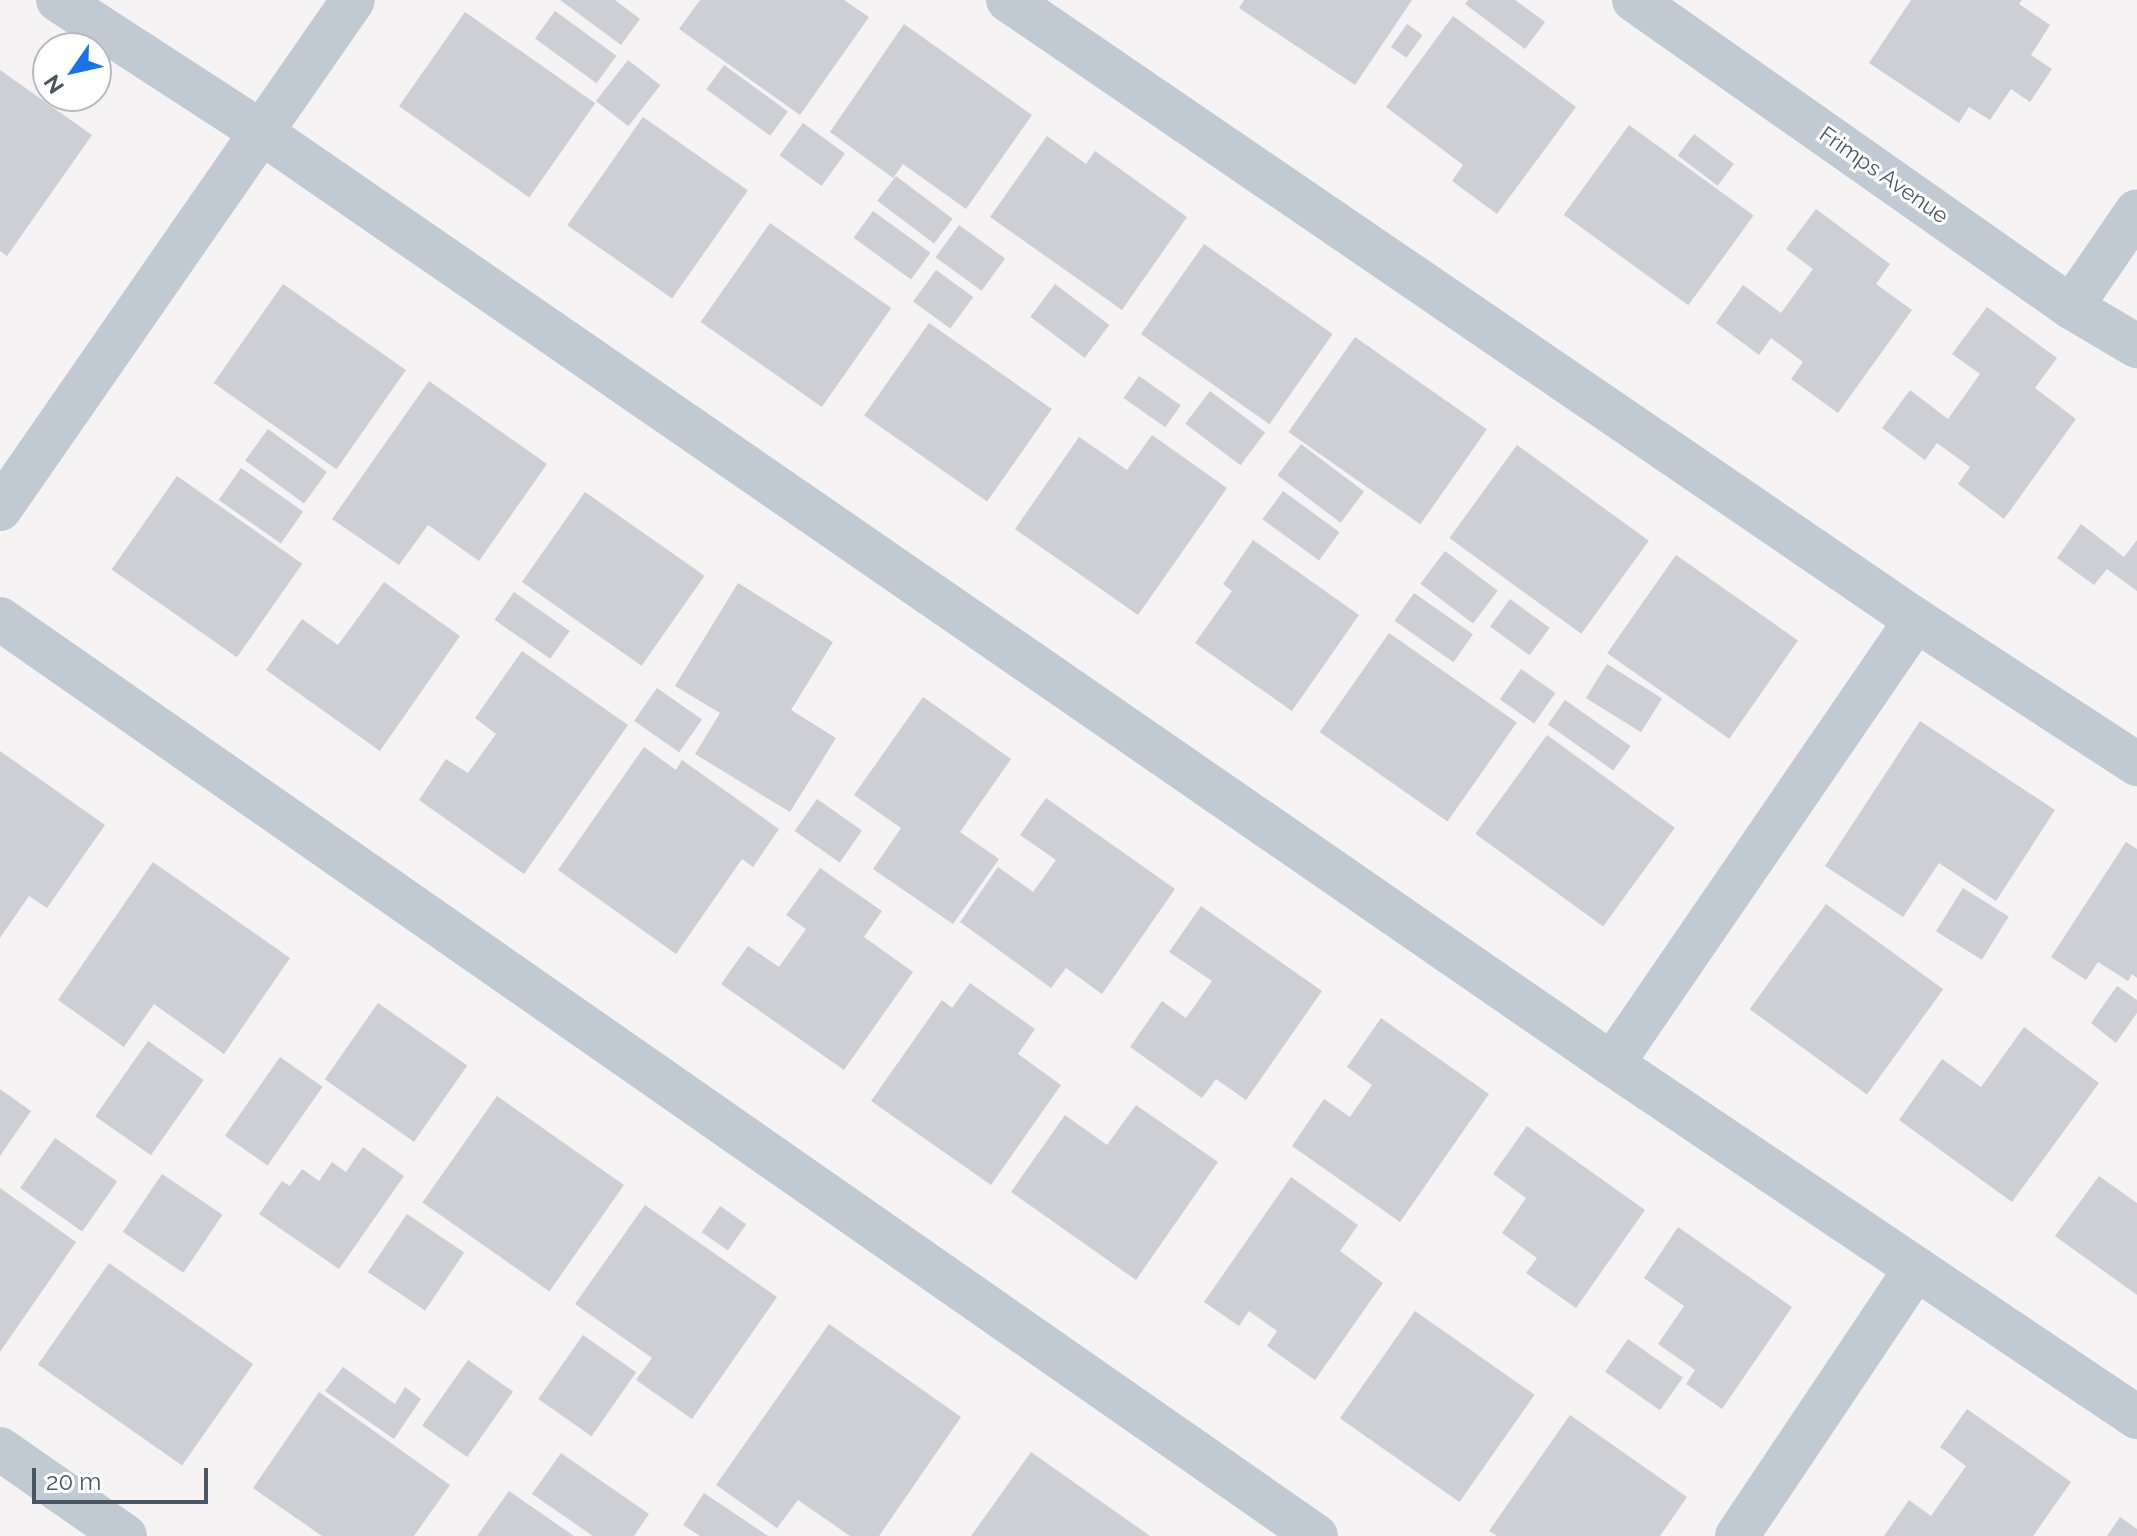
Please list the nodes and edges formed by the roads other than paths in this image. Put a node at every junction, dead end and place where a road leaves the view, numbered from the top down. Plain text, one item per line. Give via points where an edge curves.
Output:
1 (58, 0) edge
2 (353, 0) edge
3 (1008, 0) edge
4 (1634, 0) edge
5 (261, 132) junction
6 (2137, 211) edge
7 (2071, 307) junction
8 (2137, 346) edge
9 (0, 509) edge
10 (0, 619) edge
11 (1916, 620) junction
12 (2137, 764) edge
13 (1612, 1064) junction
14 (1915, 1270) junction
15 (2137, 1417) edge
16 (0, 1449) edge
17 (125, 1536) edge
18 (1316, 1536) edge
19 (1737, 1536) edge

1 - 5 street
2 - 5 street
3 - 11 street
4 - 7 street, Frimps Avenue
5 - 9 street
5 - 13 street
6 - 7 street
7 - 8 street, Frimps Avenue
10 - 18 street
11 - 12 street
11 - 13 street
13 - 14 street
14 - 15 street
14 - 19 street
16 - 17 street

